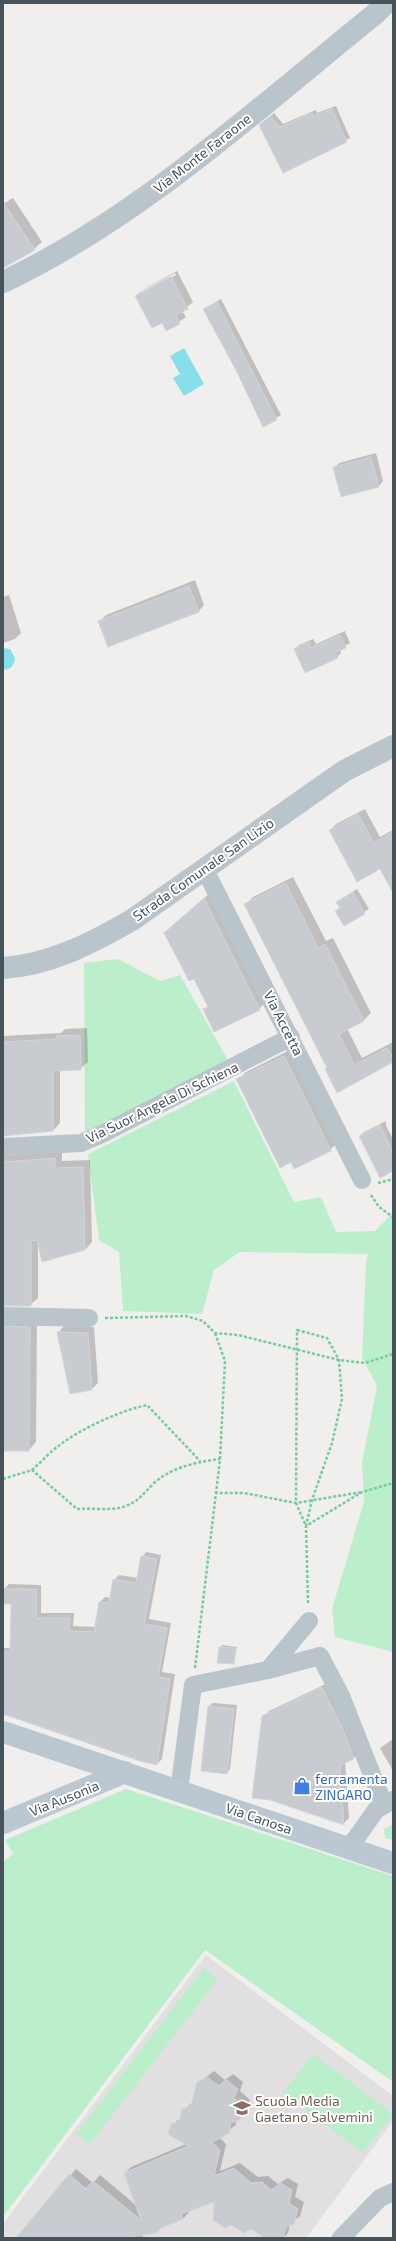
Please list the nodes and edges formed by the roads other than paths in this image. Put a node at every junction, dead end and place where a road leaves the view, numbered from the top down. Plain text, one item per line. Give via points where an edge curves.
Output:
1 (386, 3) edge
2 (3, 282) edge
3 (393, 746) edge
4 (204, 868) junction
5 (3, 968) edge
6 (291, 1037) junction
7 (3, 1147) edge
8 (362, 1180) dead end
9 (3, 1316) edge
10 (88, 1318) road end
11 (308, 1621) road end
12 (268, 1670) junction
13 (3, 1732) edge
14 (125, 1772) junction
15 (179, 1791) junction
16 (389, 1802) edge
17 (3, 1823) edge
18 (349, 1848) junction
19 (393, 1863) edge
20 (393, 2192) edge
21 (341, 2238) edge

1 - 2 street, Via Monte Faraone via 158,188 41,264
3 - 4 street, Strada Comunale San Lizio via 344,770
4 - 5 street, Strada Comunale San Lizio via 132,920 97,940 61,956
4 - 6 street, Via Accetta
6 - 7 street, Via Suor Angela Di Schiena via 81,1143
6 - 8 street, Via Accetta
9 - 10 street
11 - 12 street
12 - 15 street via 193,1685
12 - 16 street via 320,1656
13 - 14 main road, Via Canosa
14 - 15 main road, Via Canosa
14 - 17 main road, Via Ausonia
15 - 18 main road, Via Canosa
16 - 18 street via 376,1810
18 - 19 main road, Via Canosa
20 - 21 street via 380,2198

